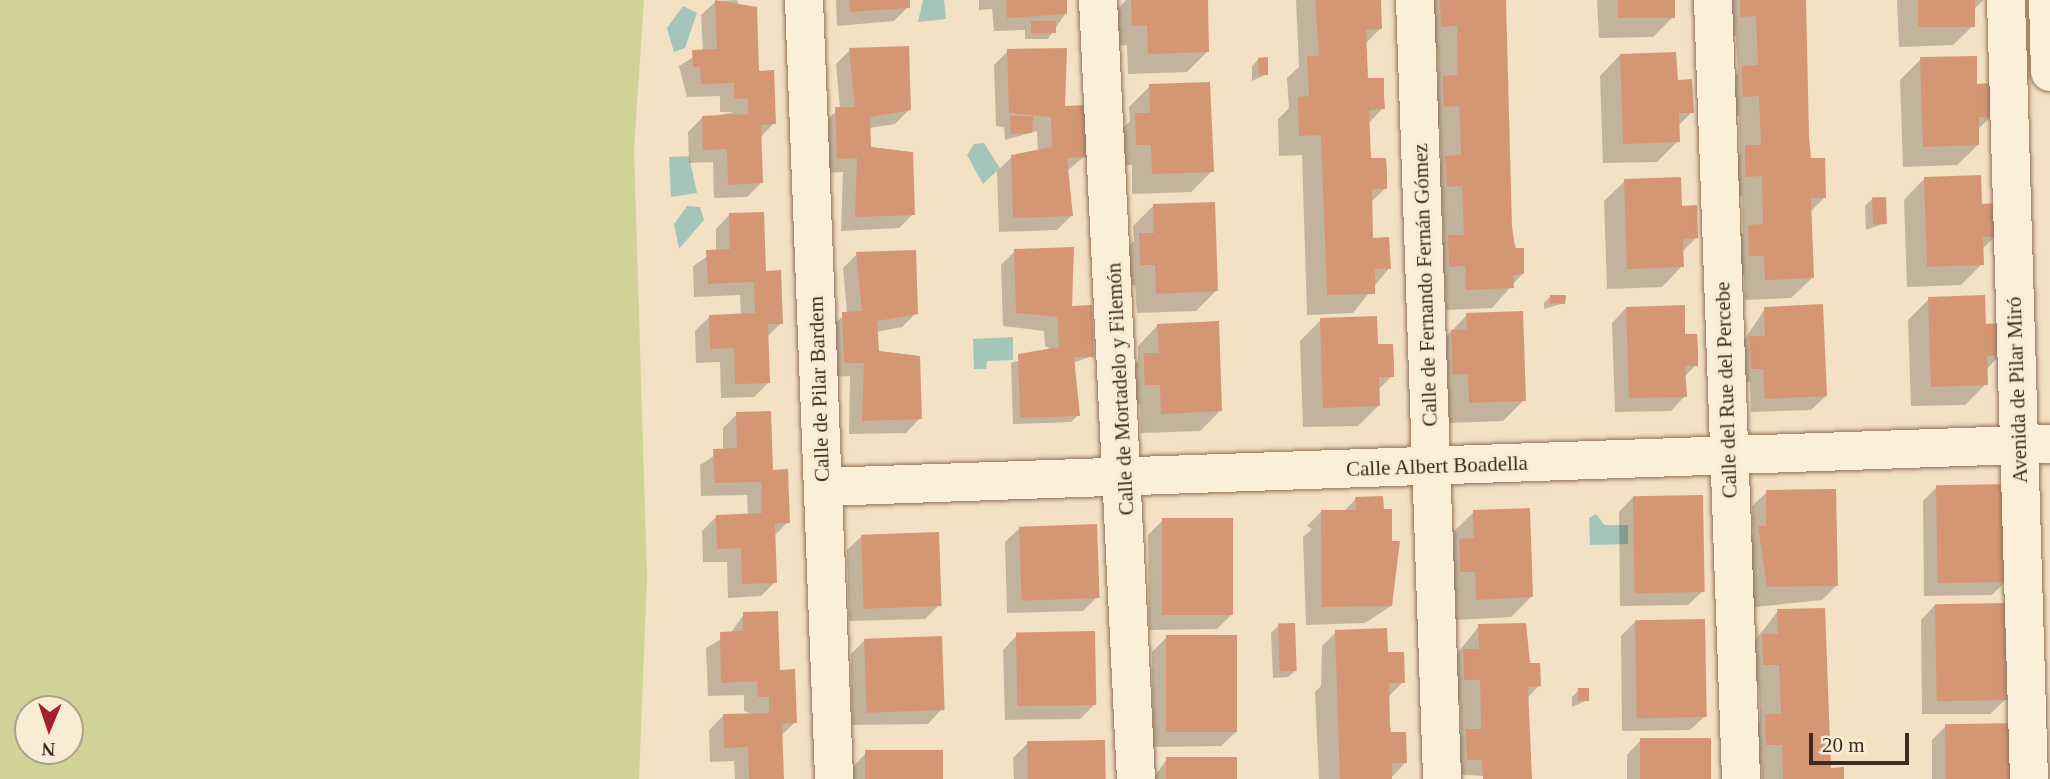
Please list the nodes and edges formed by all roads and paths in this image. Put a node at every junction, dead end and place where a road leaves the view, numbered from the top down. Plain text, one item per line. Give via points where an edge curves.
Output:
1 (804, 0) edge
2 (1098, 0) edge
3 (1415, 0) edge
4 (1713, 0) edge
5 (2006, 0) edge
6 (2048, 0) edge
7 (2050, 72) edge
8 (2034, 445) edge
9 (1728, 457) junction
10 (1431, 466) junction
11 (1125, 477) junction
12 (823, 487) junction
13 (834, 779) edge
14 (1136, 779) edge
15 (1442, 779) edge
16 (1741, 779) edge
17 (2029, 779) edge

1 - 12 street, Calle de Pilar Bardem
2 - 11 street, Calle de Mortadelo y Filemón
3 - 10 street, Calle de Fernando Fernán Gómez
4 - 9 street, Calle del Rue del Percebe
5 - 8 street, Avenida de Pilar Miró
6 - 7 street
8 - 9 street, Calle Albert Boadella
8 - 17 street, Avenida de Pilar Miró
9 - 10 street, Calle Albert Boadella
9 - 16 street, Calle del Rue del Percebe
10 - 11 street, Calle Albert Boadella
10 - 15 street, Calle de Fernando Fernán Gómez
11 - 12 street, Calle Albert Boadella
11 - 14 street, Calle de Mortadelo y Filemón
12 - 13 street, Calle de Pilar Bardem

